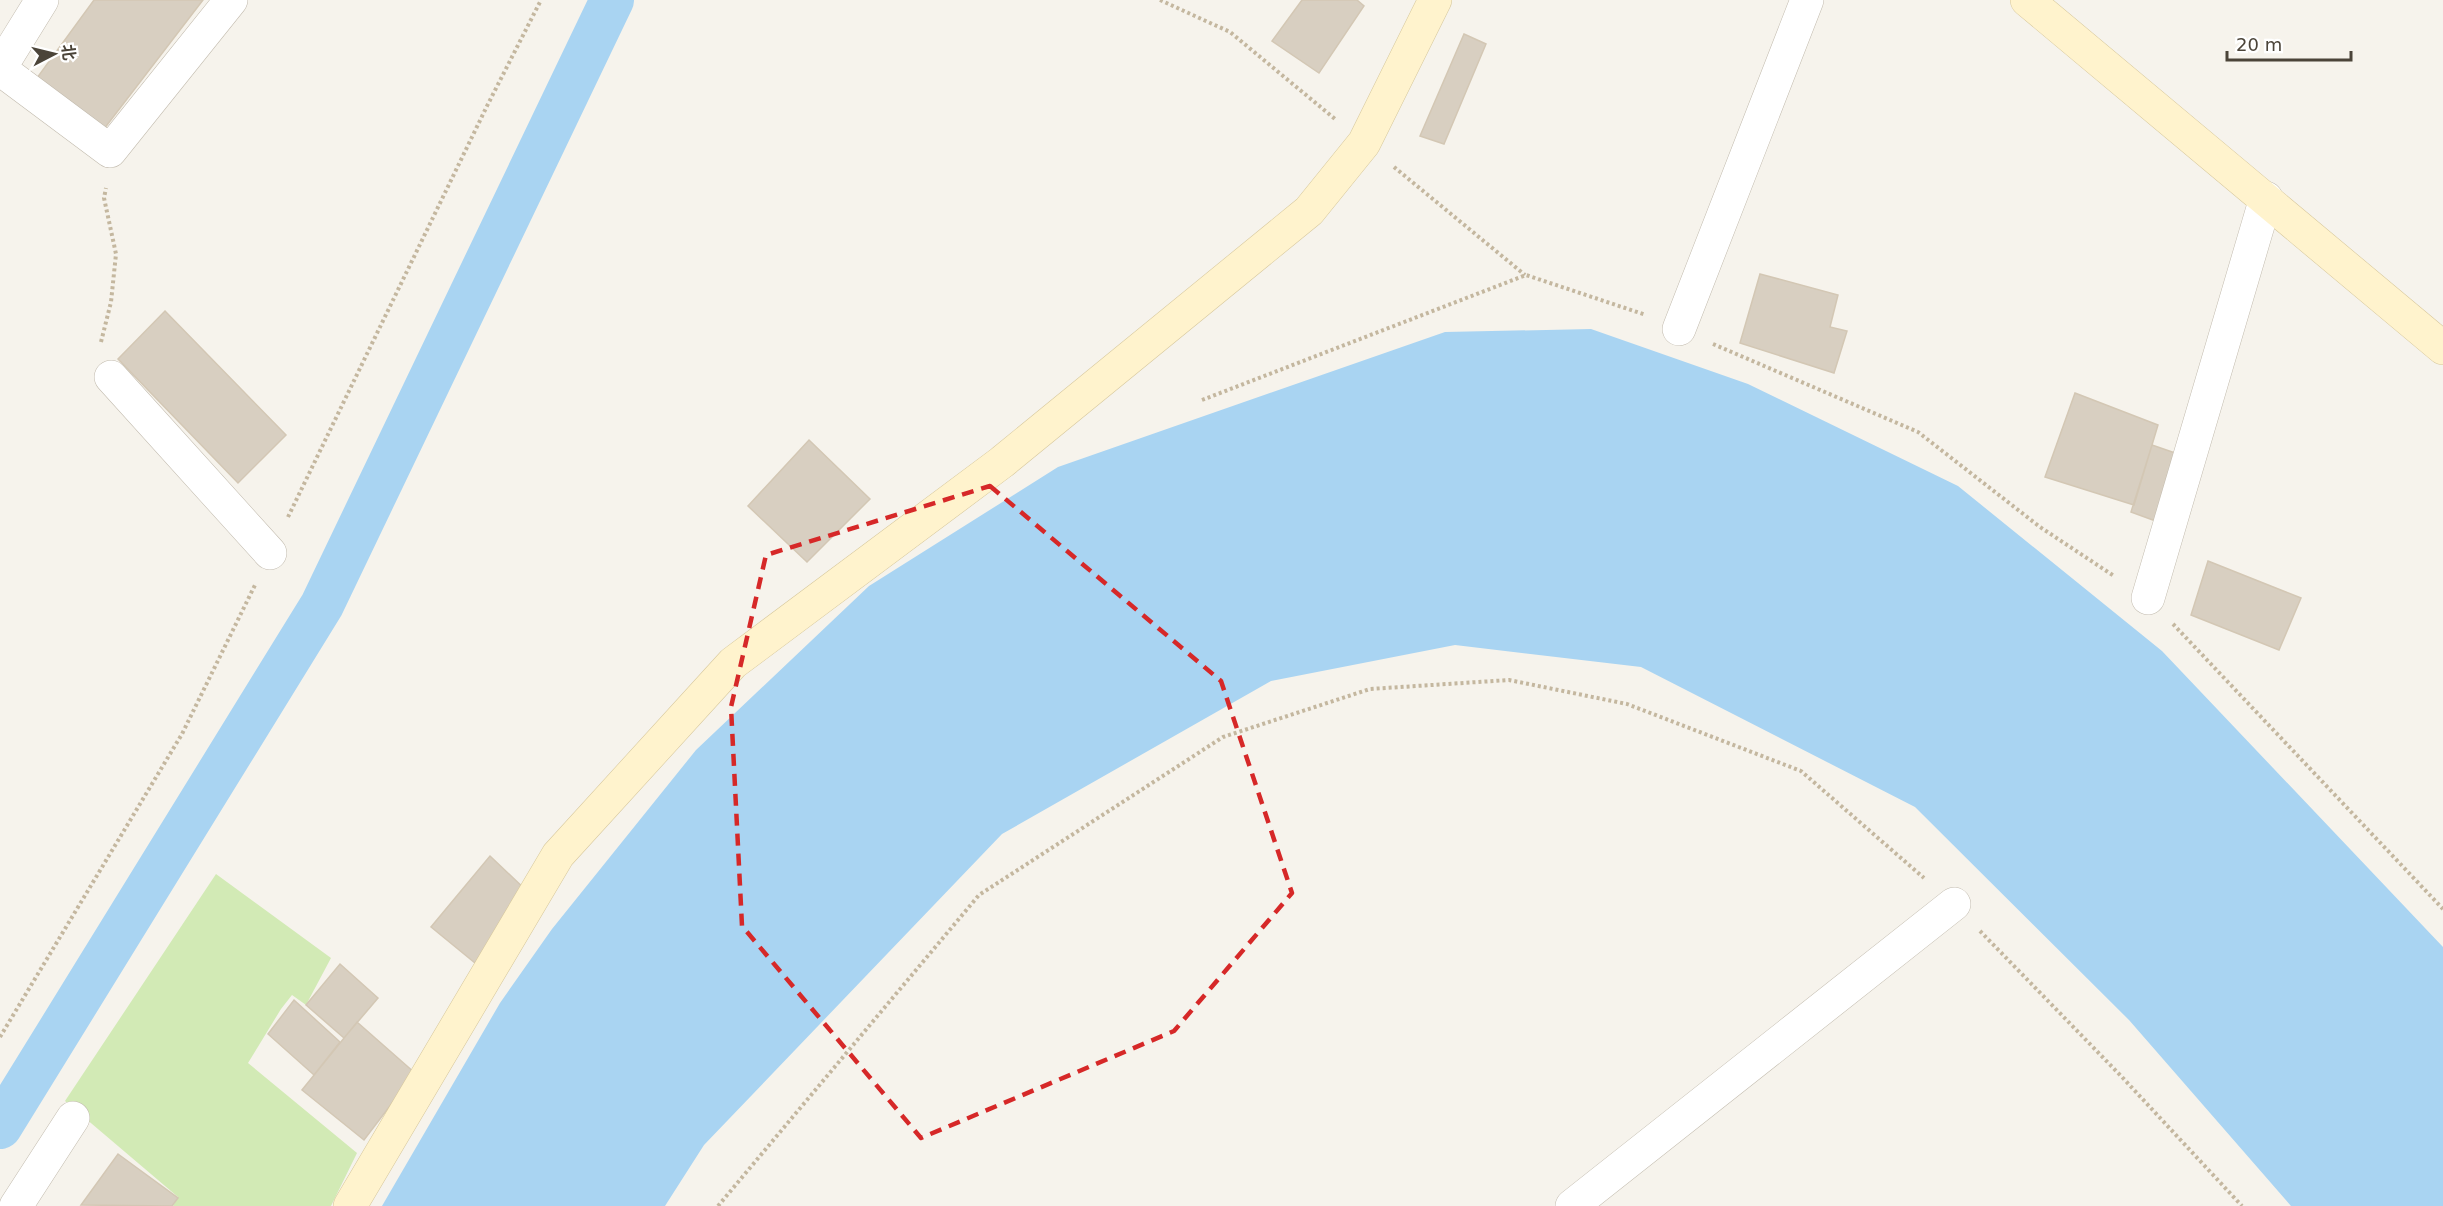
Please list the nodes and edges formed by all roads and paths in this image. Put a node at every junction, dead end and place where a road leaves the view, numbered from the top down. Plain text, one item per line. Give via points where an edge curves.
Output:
1 (42, 0) edge
2 (231, 0) edge
3 (1160, 0) edge
4 (1435, 0) edge
5 (1807, 0) edge
6 (2027, 0) edge
7 (0, 69) edge
8 (1364, 143) junction
9 (110, 151) junction
10 (2266, 198) junction
11 (1526, 276) junction
12 (1678, 329) junction
13 (2443, 348) edge
14 (111, 377) joint
15 (1202, 400) dead end
16 (270, 553) dead end
17 (2148, 598) junction
18 (1954, 904) junction
19 (2443, 909) edge
20 (73, 1118) dead end
21 (28, 1202) edge
22 (350, 1206) edge
23 (718, 1206) edge
24 (1572, 1206) edge
25 (2242, 1206) edge

1 - 7 street
2 - 9 street
3 - 8 path via 1230,32
4 - 8 street
5 - 12 street
6 - 10 street
7 - 9 street
8 - 11 path
8 - 22 street via 1309,211 1002,462 733,663 558,855
9 - 14 path via 104,198 116,254 111,302 100,340
10 - 13 street
10 - 17 street
11 - 12 path via 1637,311
11 - 15 path
12 - 17 path via 1918,432 2040,527
14 - 16 street
17 - 19 path
18 - 23 path via 1801,771 1627,704 1509,680 1370,689 1223,737 979,895
18 - 24 street
18 - 25 path
20 - 21 street

